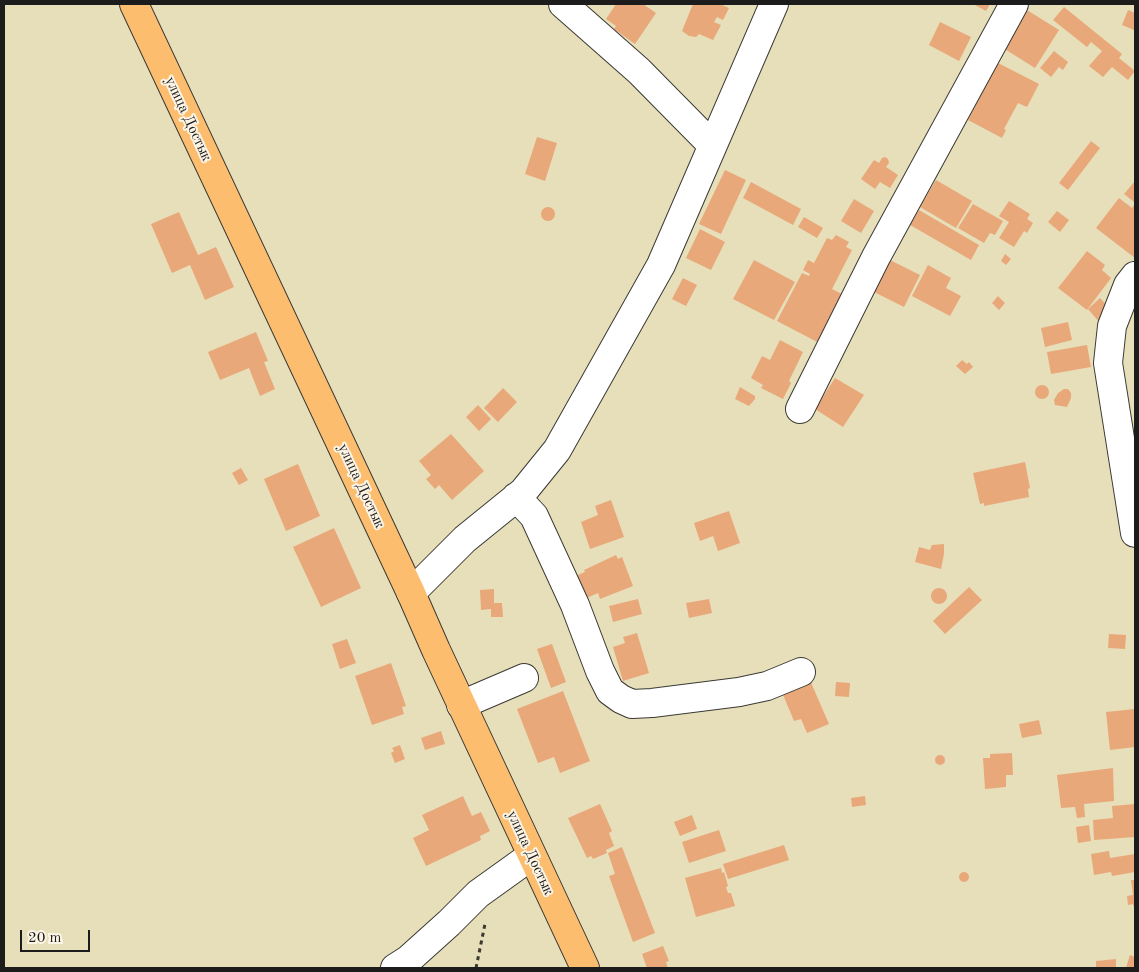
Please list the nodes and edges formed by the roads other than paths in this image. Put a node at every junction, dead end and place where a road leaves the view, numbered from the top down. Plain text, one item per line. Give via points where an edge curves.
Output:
1 (134, 4) edge
2 (563, 4) edge
3 (774, 4) edge
4 (1014, 4) edge
5 (712, 145) junction
6 (1135, 276) edge
7 (800, 409) dead end
8 (516, 497) junction
9 (1135, 533) edge
10 (411, 593) junction
11 (801, 672) dead end
12 (524, 678) dead end
13 (461, 705) junction
14 (531, 856) junction
15 (395, 968) edge
16 (585, 968) edge

1 - 10 main road, улица Достык
2 - 5 street via 639,71
3 - 5 street
4 - 7 street via 876,257
5 - 8 street via 660,265 600,375 557,450
6 - 9 street via 1128,285 1112,326 1108,363
8 - 10 street via 466,539
8 - 11 street via 534,516 575,605 600,671 610,691 621,699 632,704 652,703 740,692 767,686
10 - 13 main road, улица Достык
12 - 13 street
13 - 14 main road, улица Достык
14 - 15 street via 478,894 409,959
14 - 16 main road, улица Достык

